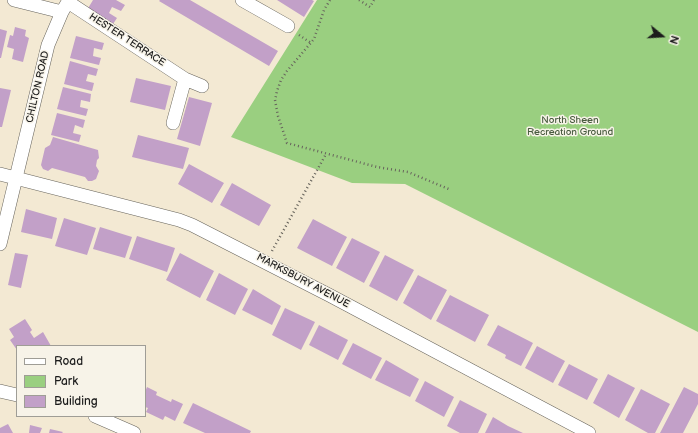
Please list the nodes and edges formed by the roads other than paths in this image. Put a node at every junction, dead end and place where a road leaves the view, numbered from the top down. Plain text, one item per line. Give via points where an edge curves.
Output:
1 (14, 0) edge
2 (242, 0) edge
3 (66, 5) edge
4 (288, 26) dead end
5 (185, 79) junction
6 (202, 86) dead end
7 (173, 123) dead end
8 (0, 174) edge
9 (17, 178) junction
10 (0, 244) edge
11 (0, 391) edge
12 (16, 395) edge
13 (97, 417) edge
14 (134, 433) edge
15 (589, 433) edge

1 - 3 street, HESTER TERRACE
2 - 4 street
3 - 5 street, HESTER TERRACE
3 - 9 street, CHILTON ROAD via 48,45
5 - 6 street, HESTER TERRACE
5 - 7 street
8 - 9 street, MARKSBURY AVENUE
9 - 10 street, CHILTON ROAD
9 - 15 street, MARKSBURY AVENUE via 179,220 266,262
11 - 12 street
13 - 14 street

